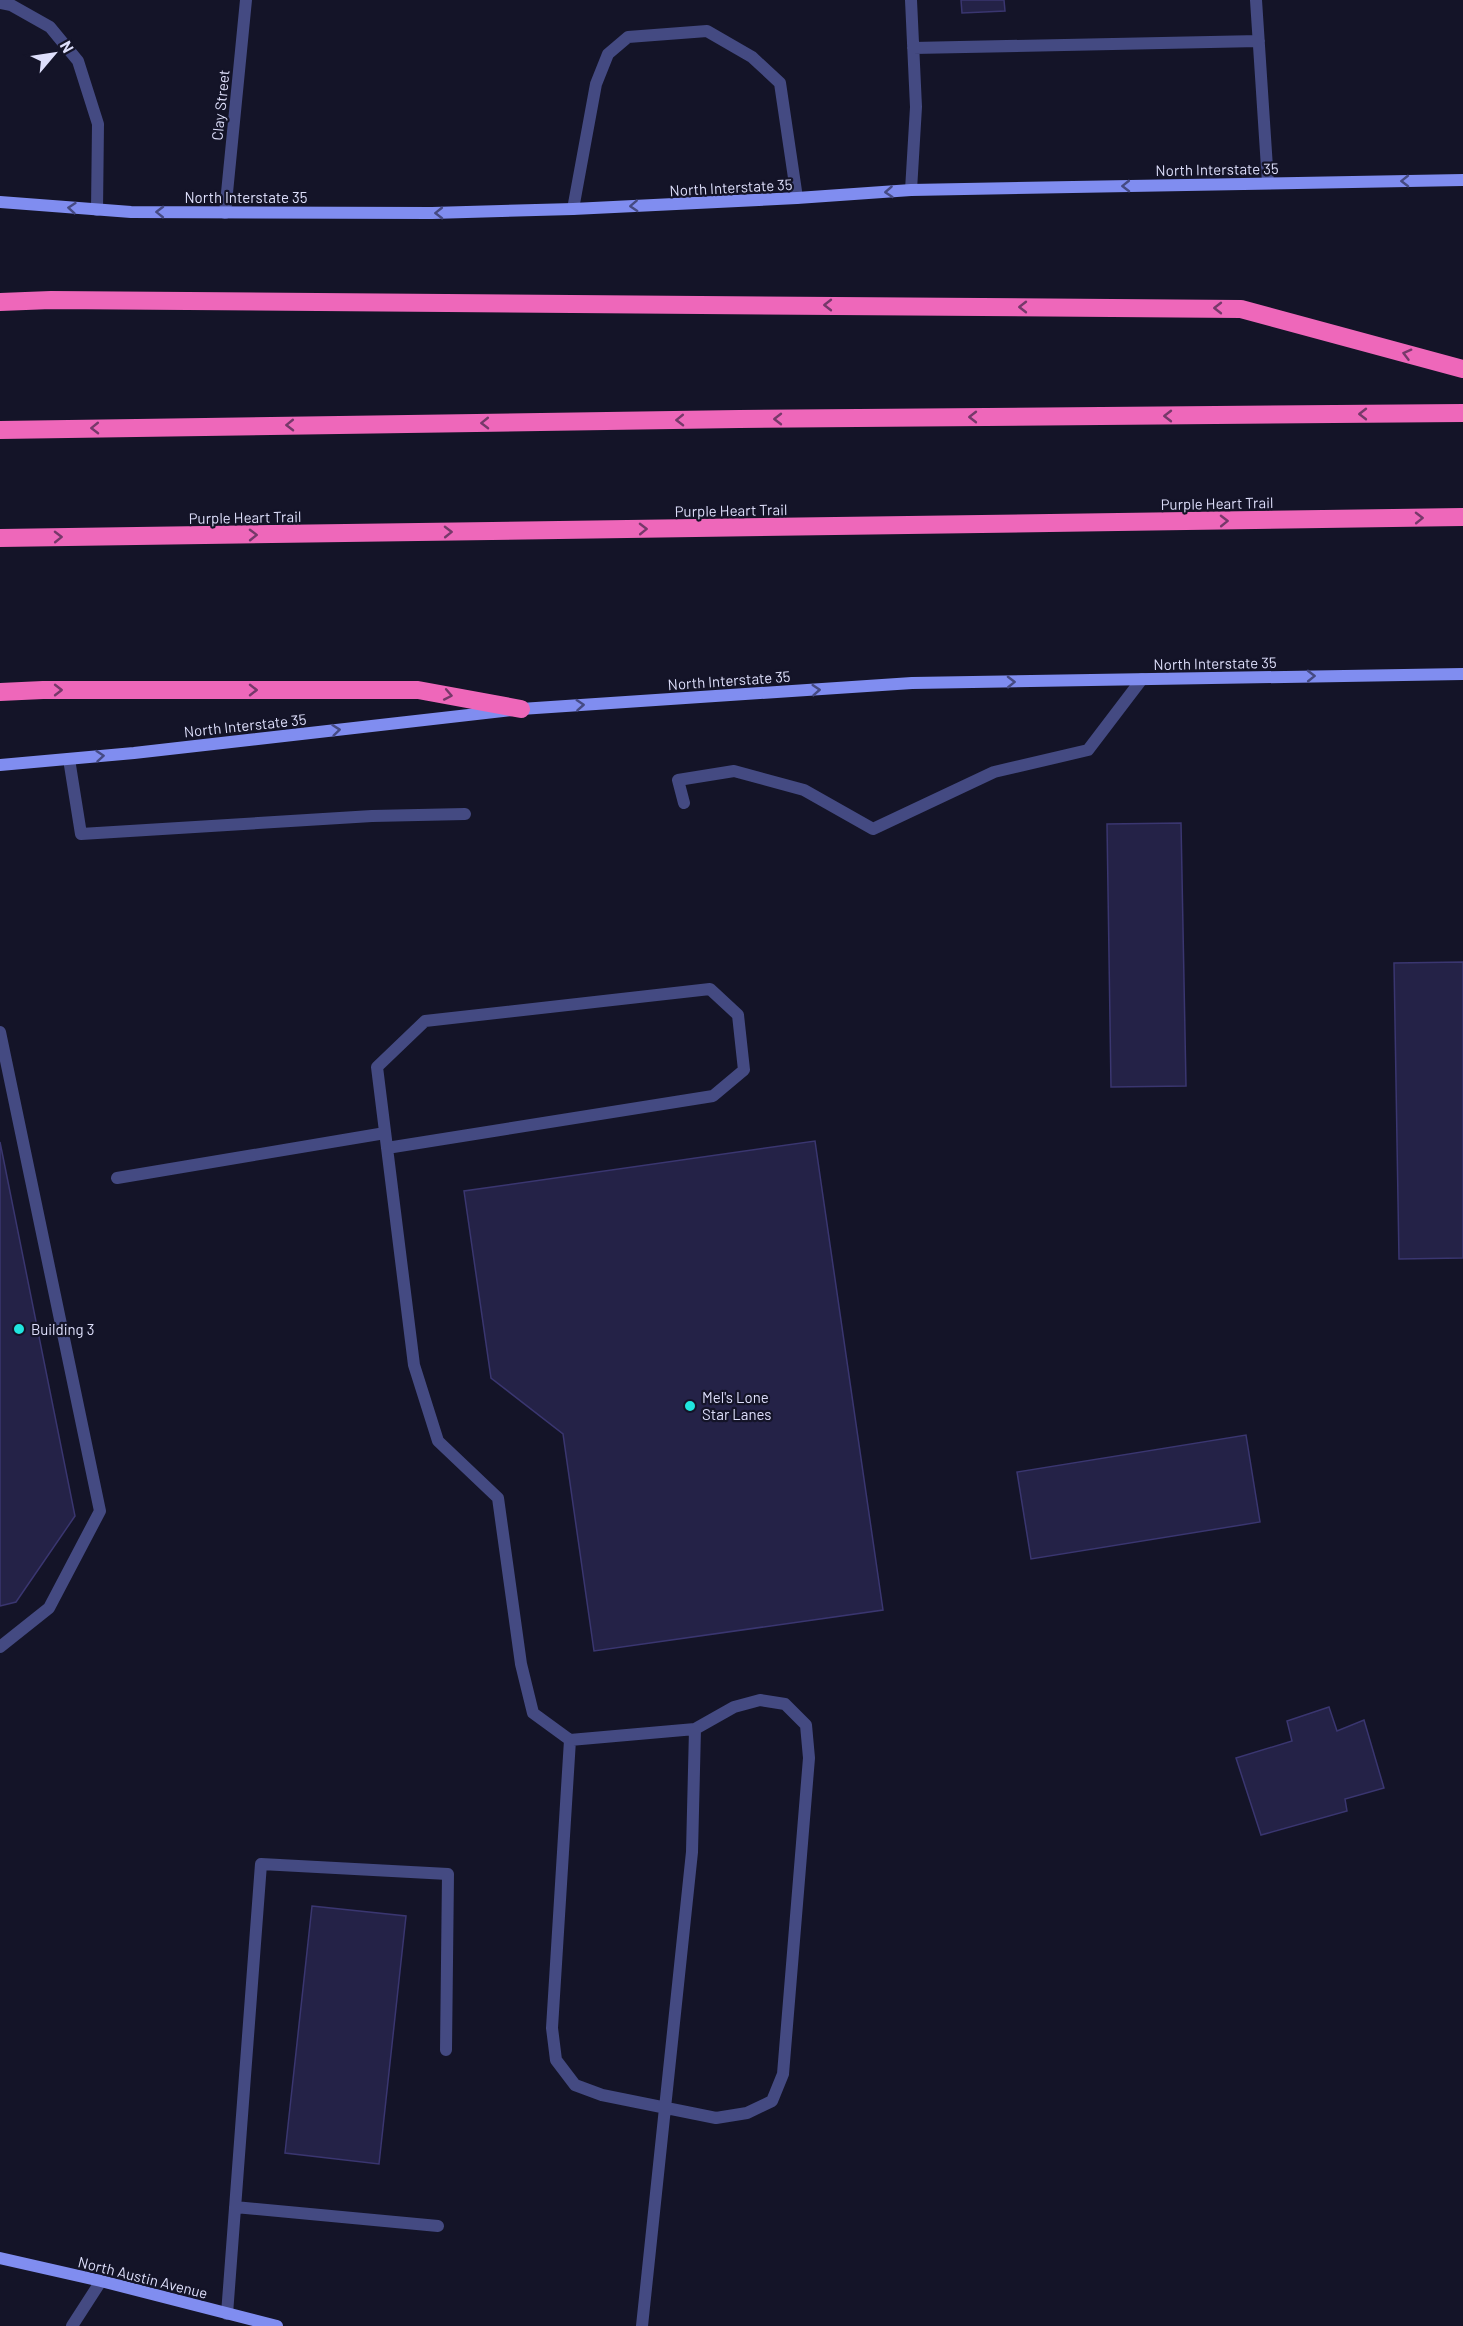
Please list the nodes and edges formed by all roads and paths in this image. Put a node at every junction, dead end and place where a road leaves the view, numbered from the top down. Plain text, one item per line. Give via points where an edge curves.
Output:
1 (246, 0) edge
2 (911, 0) edge
3 (1256, 0) edge
4 (0, 3) edge
5 (1259, 41) junction
6 (913, 48) junction
7 (1463, 180) edge
8 (1268, 183) junction
9 (911, 190) junction
10 (797, 198) junction
11 (0, 202) edge
12 (573, 209) junction
13 (97, 210) junction
14 (225, 213) junction
15 (0, 302) edge
16 (1463, 369) edge
17 (1463, 413) edge
18 (0, 430) edge
19 (1463, 517) edge
20 (0, 538) edge
21 (1463, 674) edge
22 (1142, 680) junction
23 (0, 692) edge
24 (521, 709) junction
25 (69, 759) junction
26 (0, 765) edge
27 (684, 803) dead end
28 (465, 814) dead end
29 (0, 1032) edge
30 (386, 1133) junction
31 (387, 1148) junction
32 (117, 1178) dead end
33 (0, 1647) edge
34 (695, 1729) junction
35 (570, 1740) junction
36 (446, 2050) dead end
37 (665, 2107) junction
38 (235, 2207) junction
39 (438, 2226) dead end
40 (0, 2258) edge
41 (101, 2281) junction
42 (227, 2314) junction
43 (72, 2326) edge
44 (277, 2326) edge
45 (642, 2326) edge

1 - 14 street, Clay Street
2 - 6 street
3 - 5 street
4 - 13 street via 50,27 78,61 98,124
5 - 6 street
5 - 8 street
6 - 9 street via 916,107
7 -> 8 main road, North Interstate 35
8 -> 9 main road, North Interstate 35
9 -> 10 main road, North Interstate 35
10 -> 12 main road, North Interstate 35
10 - 12 street via 780,83 752,57 707,31 628,37 608,54 596,84
13 -> 11 main road, North Interstate 35
12 -> 14 main road, North Interstate 35
14 -> 13 main road, North Interstate 35
16 -> 15 highway via 1241,309
17 -> 18 highway
20 -> 19 highway, Purple Heart Trail
22 -> 21 main road, North Interstate 35
24 -> 22 main road, North Interstate 35 via 912,683
22 - 27 street via 1088,750 994,772 873,829 804,790 734,771 678,780
23 -> 24 highway via 418,690
25 -> 24 main road, North Interstate 35
25 - 26 main road, North Interstate 35
25 - 28 street via 81,834
29 - 33 street via 100,1511 48,1608
30 - 31 street
30 - 31 street via 377,1067 425,1021 710,988 738,1015 744,1070 713,1096
30 - 32 street
31 - 35 street via 414,1365 438,1441 498,1498 521,1664 533,1713
34 - 35 street
34 - 37 street via 692,1852
34 - 37 street via 734,1707 760,1700 785,1704 806,1725 809,1758 783,2074 772,2101 747,2113 716,2118
35 - 37 street via 552,2028 556,2060 575,2085 602,2095
36 - 38 street via 448,1874 261,1864
37 - 45 street
38 - 39 street
38 - 42 street
40 - 41 main road, North Austin Avenue
41 - 42 main road, North Austin Avenue
41 - 43 street
42 - 44 main road, North Austin Avenue

